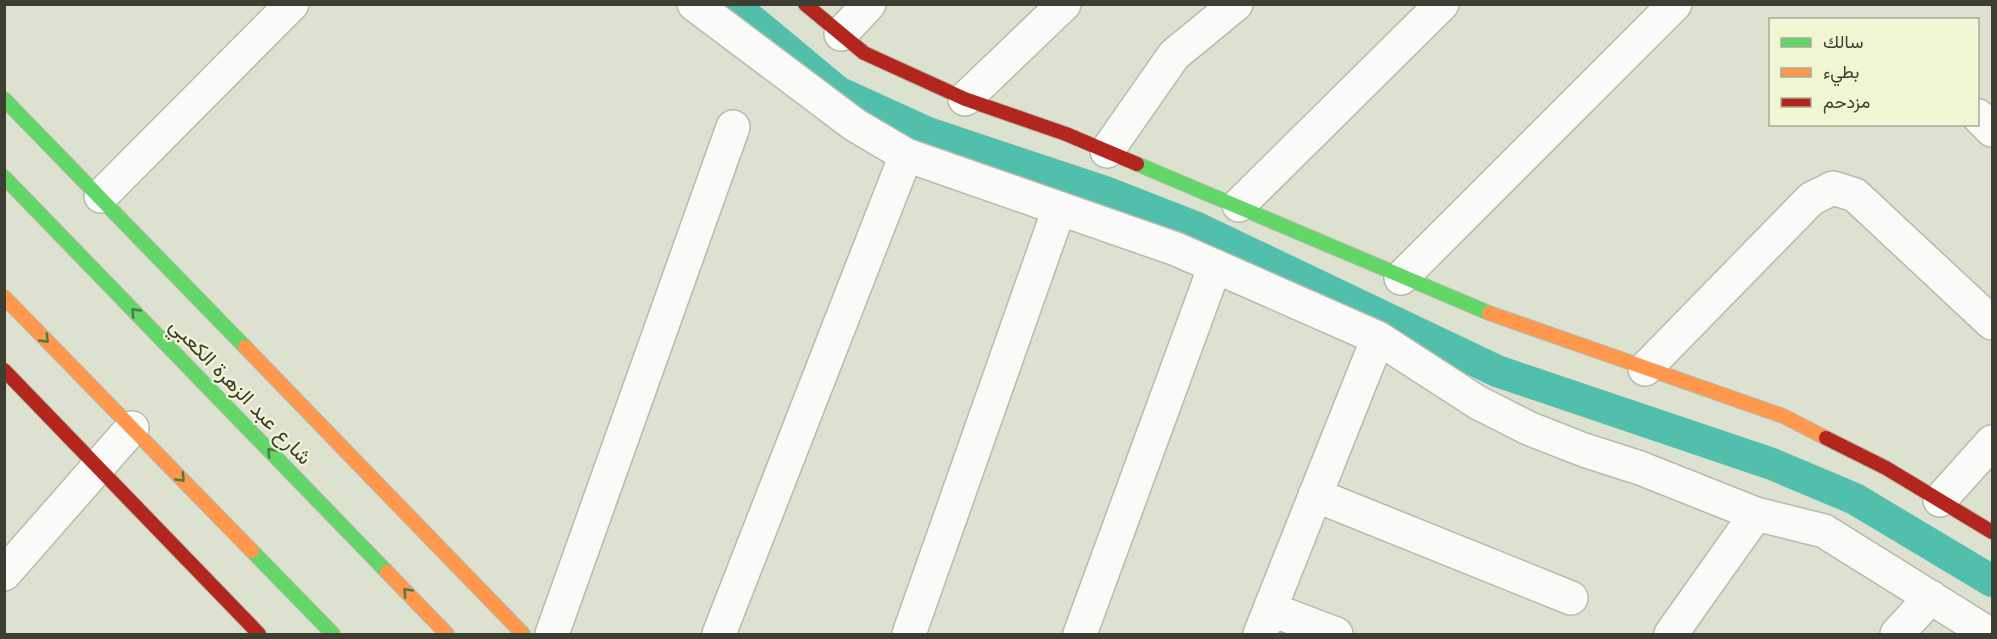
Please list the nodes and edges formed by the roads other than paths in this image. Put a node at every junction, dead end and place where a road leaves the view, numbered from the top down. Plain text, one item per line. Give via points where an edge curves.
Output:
1 (292, 4) edge
2 (694, 4) edge
3 (805, 4) edge
4 (869, 4) edge
5 (1064, 4) edge
6 (1236, 4) edge
7 (1442, 4) edge
8 (1675, 4) edge
9 (840, 34) junction
10 (4, 99) edge
11 (965, 99) junction
12 (1979, 118) edge
13 (733, 127) dead end
14 (1992, 130) edge
15 (1107, 151) junction
16 (906, 155) junction
17 (4, 177) edge
18 (101, 196) junction
19 (1239, 205) junction
20 (1059, 209) junction
21 (1215, 266) junction
22 (1401, 278) junction
23 (4, 297) edge
24 (1992, 323) edge
25 (1378, 338) junction
26 (1645, 369) junction
27 (4, 370) edge
28 (132, 428) junction
29 (1992, 442) edge
30 (97, 467) junction
31 (1315, 495) junction
32 (1940, 500) junction
33 (1756, 514) junction
34 (1992, 532) edge
35 (4, 574) edge
36 (1931, 597) junction
37 (1571, 598) dead end
38 (1265, 622) edge
39 (259, 634) edge
40 (333, 634) edge
41 (447, 634) edge
42 (523, 634) edge
43 (552, 634) edge
44 (719, 634) edge
45 (909, 634) edge
46 (1080, 634) edge
47 (1336, 634) edge
48 (1671, 634) edge
49 (1897, 634) edge
50 (1989, 634) edge

1 - 18 street
2 - 16 street via 855,125
3 - 9 street
4 - 9 street
5 - 11 street
6 - 15 street via 1174,55
7 - 19 street
8 - 22 street
9 - 11 street via 864,53
10 - 18 street
11 - 15 street
12 - 14 street
13 - 43 street
15 - 19 street
16 - 20 street
16 - 44 street
41 -> 17 street, شارع عبد الزهرة الكعبي
18 - 42 street
19 - 22 street
20 - 21 street via 1141,235
20 - 45 street
21 - 25 street
21 - 46 street
22 - 26 street via 1514,324
23 -> 28 street
24 - 26 street via 1855,195 1833,188 1811,199
25 - 31 street
25 - 33 street via 1477,402 1528,428
26 - 32 street via 1783,416
27 - 30 street
28 - 30 street
28 -> 40 street
29 - 32 street
30 - 35 street
30 - 39 street
31 - 37 street
31 - 38 street
32 - 34 street
33 - 36 street via 1824,531
33 - 48 street
36 - 49 street
36 - 50 street
38 - 47 street

